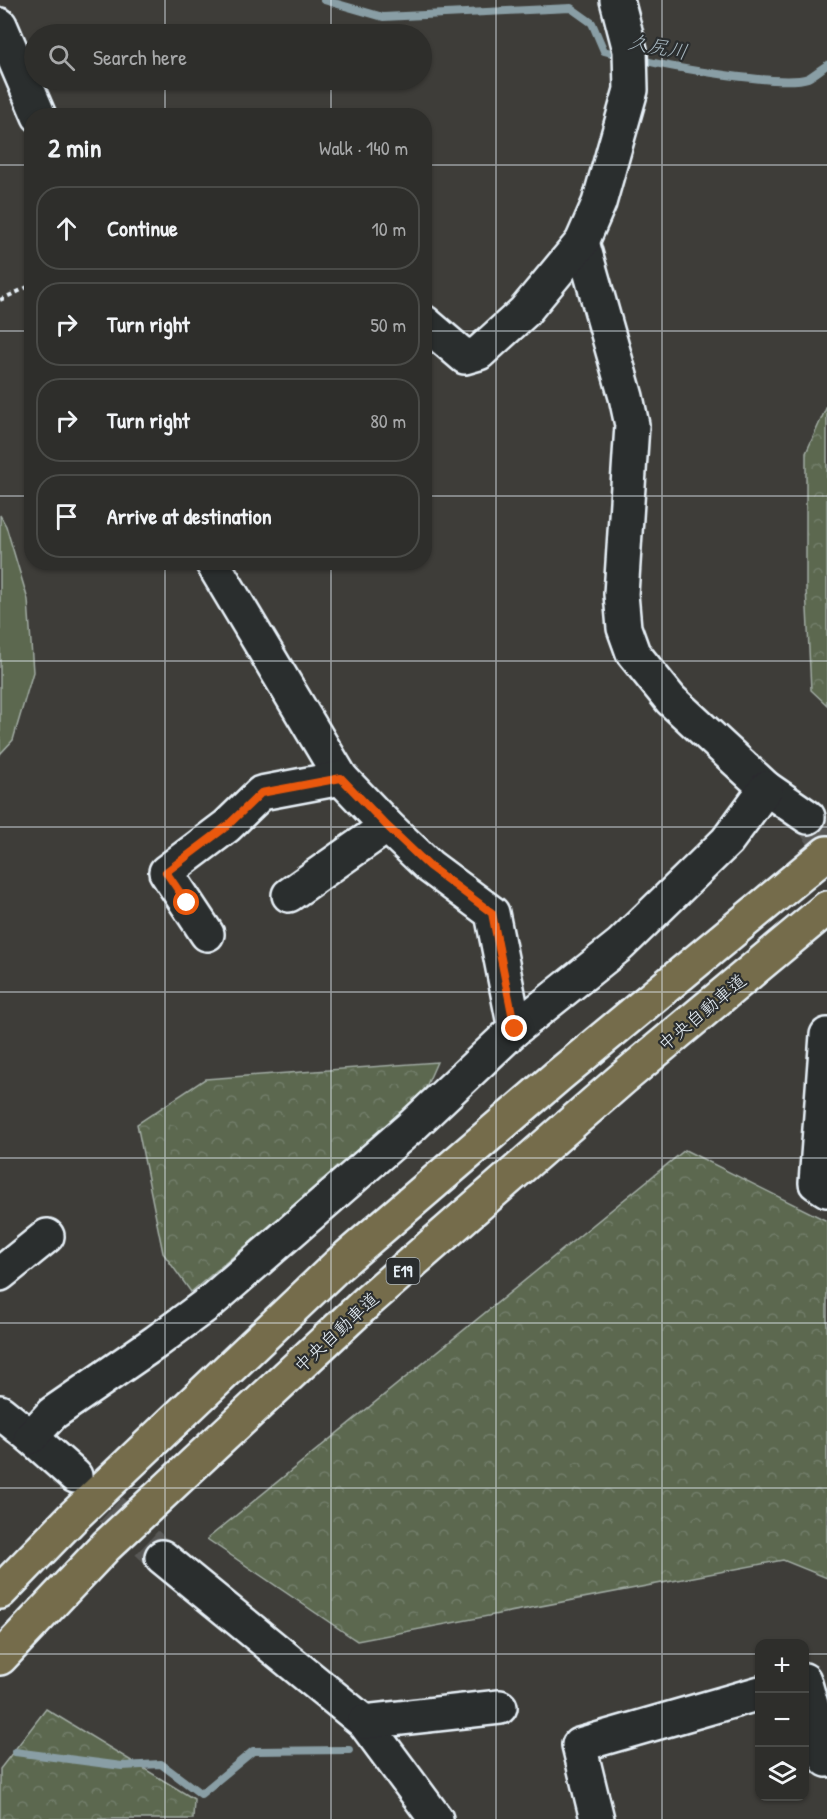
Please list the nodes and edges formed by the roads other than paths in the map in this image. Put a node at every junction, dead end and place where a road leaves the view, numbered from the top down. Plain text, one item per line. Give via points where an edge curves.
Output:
1 (617, 0) edge
2 (0, 25) edge
3 (24, 81) edge
4 (28, 90) edge
5 (36, 108) edge
6 (582, 242) junction
7 (432, 329) edge
8 (217, 570) edge
9 (341, 778) junction
10 (766, 788) junction
11 (808, 817) tunnel mouth
12 (387, 826) junction
13 (827, 853) edge
14 (289, 895) dead end
15 (827, 908) edge
16 (207, 934) dead end
17 (515, 1029) junction
18 (827, 1035) edge
19 (827, 1190) edge
20 (47, 1236) dead end
21 (0, 1274) edge
22 (0, 1412) edge
23 (31, 1437) junction
24 (75, 1476) tunnel mouth
25 (162, 1557) tunnel mouth
26 (0, 1592) edge
27 (0, 1658) edge
28 (808, 1693) edge
29 (755, 1694) edge
30 (500, 1707) dead end
31 (364, 1722) junction
32 (827, 1760) edge
33 (436, 1819) edge
34 (597, 1819) edge

1 - 6 street via 630,50 631,90 599,203
2 - 3 street
4 - 5 street
6 - 7 street via 524,312 479,353 465,357
6 - 10 street via 632,425 621,594 624,628 633,653 671,700
8 - 9 street
9 - 12 street
9 - 16 street via 261,793 227,826 166,872
10 - 11 street
10 - 17 street via 728,841 620,945
12 - 14 street
12 - 17 street via 429,866 492,913
13 - 26 highway, E19 via 338,1265 74,1516
15 - 27 highway, 中央自動車道 / E19 via 622,1079 368,1301 106,1546
17 - 23 street via 412,1126 210,1302 53,1413
18 - 19 street via 816,1183
20 - 21 street
22 - 23 street
23 - 24 street
25 - 31 street
28 - 32 street
29 - 34 street via 579,1745
30 - 31 street
31 - 33 street

